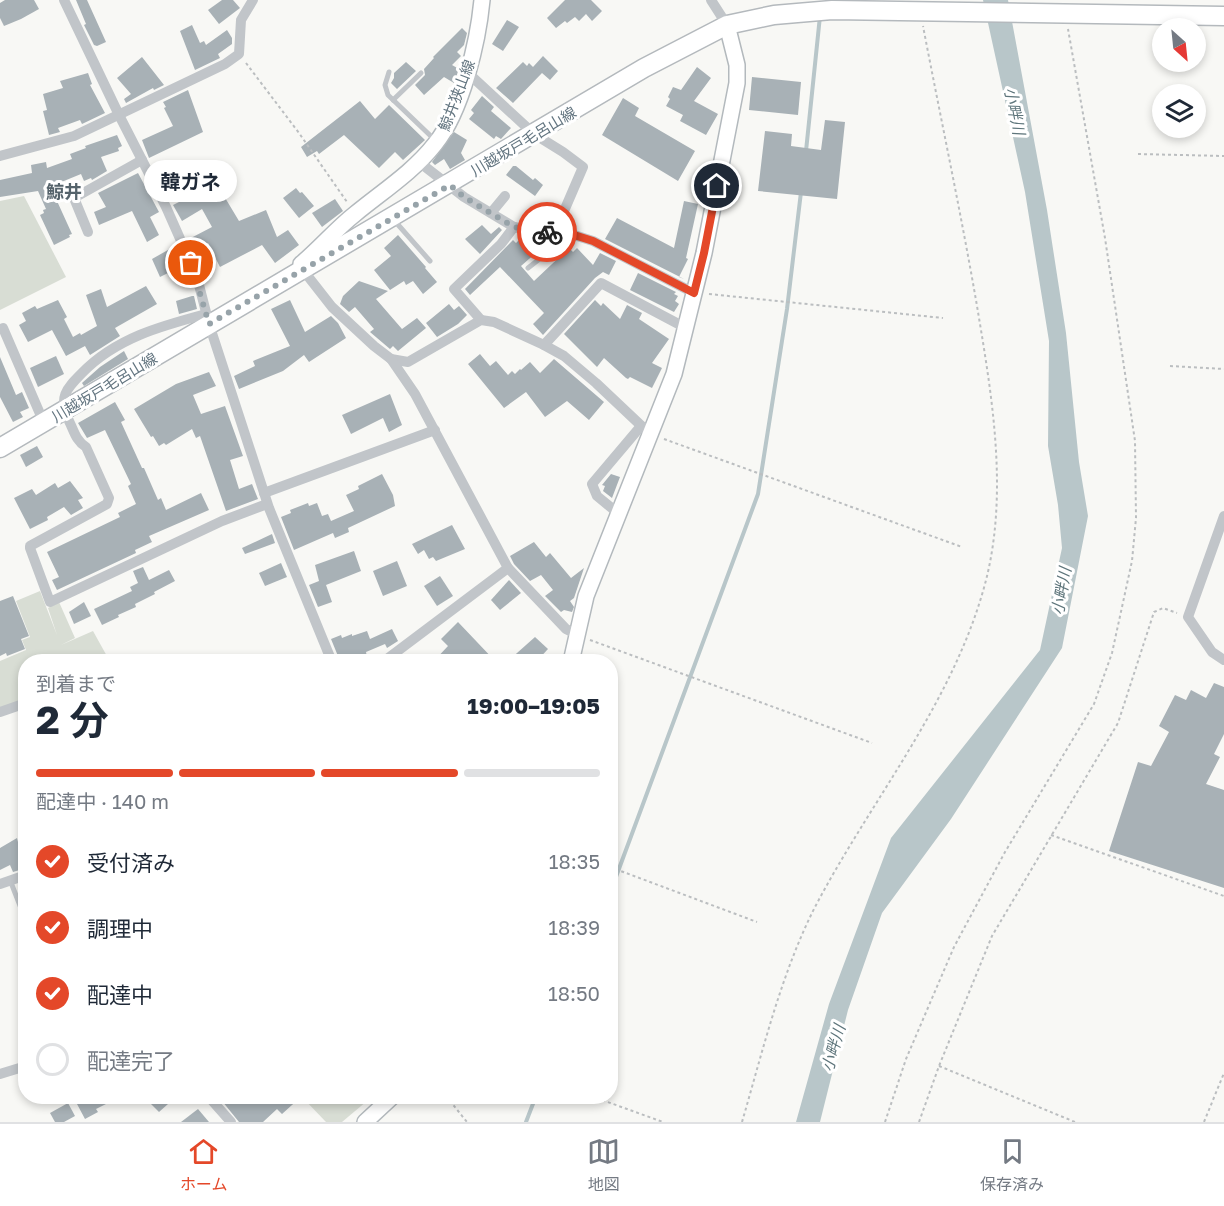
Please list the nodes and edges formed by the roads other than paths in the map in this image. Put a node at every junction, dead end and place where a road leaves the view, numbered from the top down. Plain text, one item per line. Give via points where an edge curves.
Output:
1 (64, 0) edge
2 (254, 0) edge
3 (482, 0) edge
4 (711, 0) edge
5 (1224, 15) edge
6 (727, 25) junction
7 (389, 72) dead end
8 (468, 73) junction
9 (421, 74) dead end
10 (393, 100) junction
11 (119, 115) junction
12 (534, 134) junction
13 (437, 142) junction
14 (0, 156) edge
15 (142, 160) junction
16 (419, 162) junction
17 (450, 185) junction
18 (505, 196) dead end
19 (378, 197) junction
20 (409, 208) junction
21 (491, 213) junction
22 (355, 214) junction
23 (391, 218) junction
24 (514, 227) junction
25 (88, 232) dead end
26 (555, 232) junction
27 (571, 234) junction
28 (362, 236) junction
29 (430, 261) dead end
30 (528, 268) dead end
31 (303, 270) junction
32 (694, 293) junction
33 (258, 297) junction
34 (208, 319) junction
35 (481, 320) junction
36 (3, 328) dead end
37 (686, 328) junction
38 (544, 345) junction
39 (391, 359) junction
40 (64, 411) junction
41 (44, 423) junction
42 (435, 430) junction
43 (646, 430) junction
44 (0, 448) edge
45 (266, 498) junction
46 (619, 514) junction
47 (1224, 516) edge
48 (508, 568) junction
49 (576, 634) junction
50 (329, 654) edge
51 (394, 654) edge
52 (572, 654) edge
53 (1224, 660) edge
54 (18, 706) edge
55 (0, 712) edge
56 (5, 882) edge
57 (18, 906) edge
58 (18, 1068) edge
59 (0, 1074) edge
60 (215, 1104) edge
61 (384, 1104) edge
62 (230, 1122) edge
63 (365, 1122) edge

1 - 11 street
2 - 11 street via 241,20 239,54
3 - 8 street, 鯨井狭山線
4 - 6 street
5 - 6 main road, 川越坂戸毛呂山線 via 1064,18 832,10 774,15
6 - 12 main road, 川越坂戸毛呂山線 via 644,68
6 - 32 street via 737,64 737,83
7 - 10 lane via 385,85
8 - 12 street
8 - 13 street, 鯨井狭山線
9 - 10 lane
10 - 13 lane
11 - 14 street via 74,136
11 - 15 street
12 - 17 main road, 川越坂戸毛呂山線
12 - 26 street via 583,167
13 - 16 street, 鯨井狭山線
15 - 25 street via 74,198
15 - 34 street via 197,277
16 - 17 street
16 - 19 street, 鯨井狭山線
17 - 20 main road, 川越坂戸毛呂山線
17 - 21 street
18 - 21 street
19 - 20 street via 374,206 381,217
19 - 22 street, 鯨井狭山線
19 - 28 street via 363,217
20 - 23 main road, 川越坂戸毛呂山線
21 - 24 street
22 - 28 street via 354,225
22 - 33 street, 鯨井狭山線
23 - 28 main road, 川越坂戸毛呂山線
23 - 29 lane
24 - 26 street
24 - 35 street via 454,289
26 - 27 street
27 - 30 lane
27 - 32 street via 593,241
28 - 31 main road, 川越坂戸毛呂山線
31 - 33 main road, 川越坂戸毛呂山線
31 - 39 street via 332,307
32 - 37 street
33 - 34 main road, 川越坂戸毛呂山線
34 - 40 main road, 川越坂戸毛呂山線
34 - 40 street via 137,335 111,348 67,388
34 - 45 street
35 - 38 street
35 - 39 street via 408,362
36 - 41 street
37 - 38 street via 601,283
37 - 43 street via 674,374
38 - 43 street via 572,363
39 - 42 street
40 - 41 main road, 川越坂戸毛呂山線
40 - 45 street via 79,443 86,447 109,498 107,504 30,546 50,603
41 - 44 main road, 川越坂戸毛呂山線
42 - 45 street
42 - 48 street
43 - 46 street
43 - 46 street via 592,484 597,496
45 - 50 street
46 - 49 street via 586,596
47 - 53 street via 1188,617 1212,652
48 - 49 street via 566,629
48 - 51 street
49 - 52 street
54 - 55 street
56 - 57 lane
58 - 59 street
60 - 62 street
61 - 63 street

